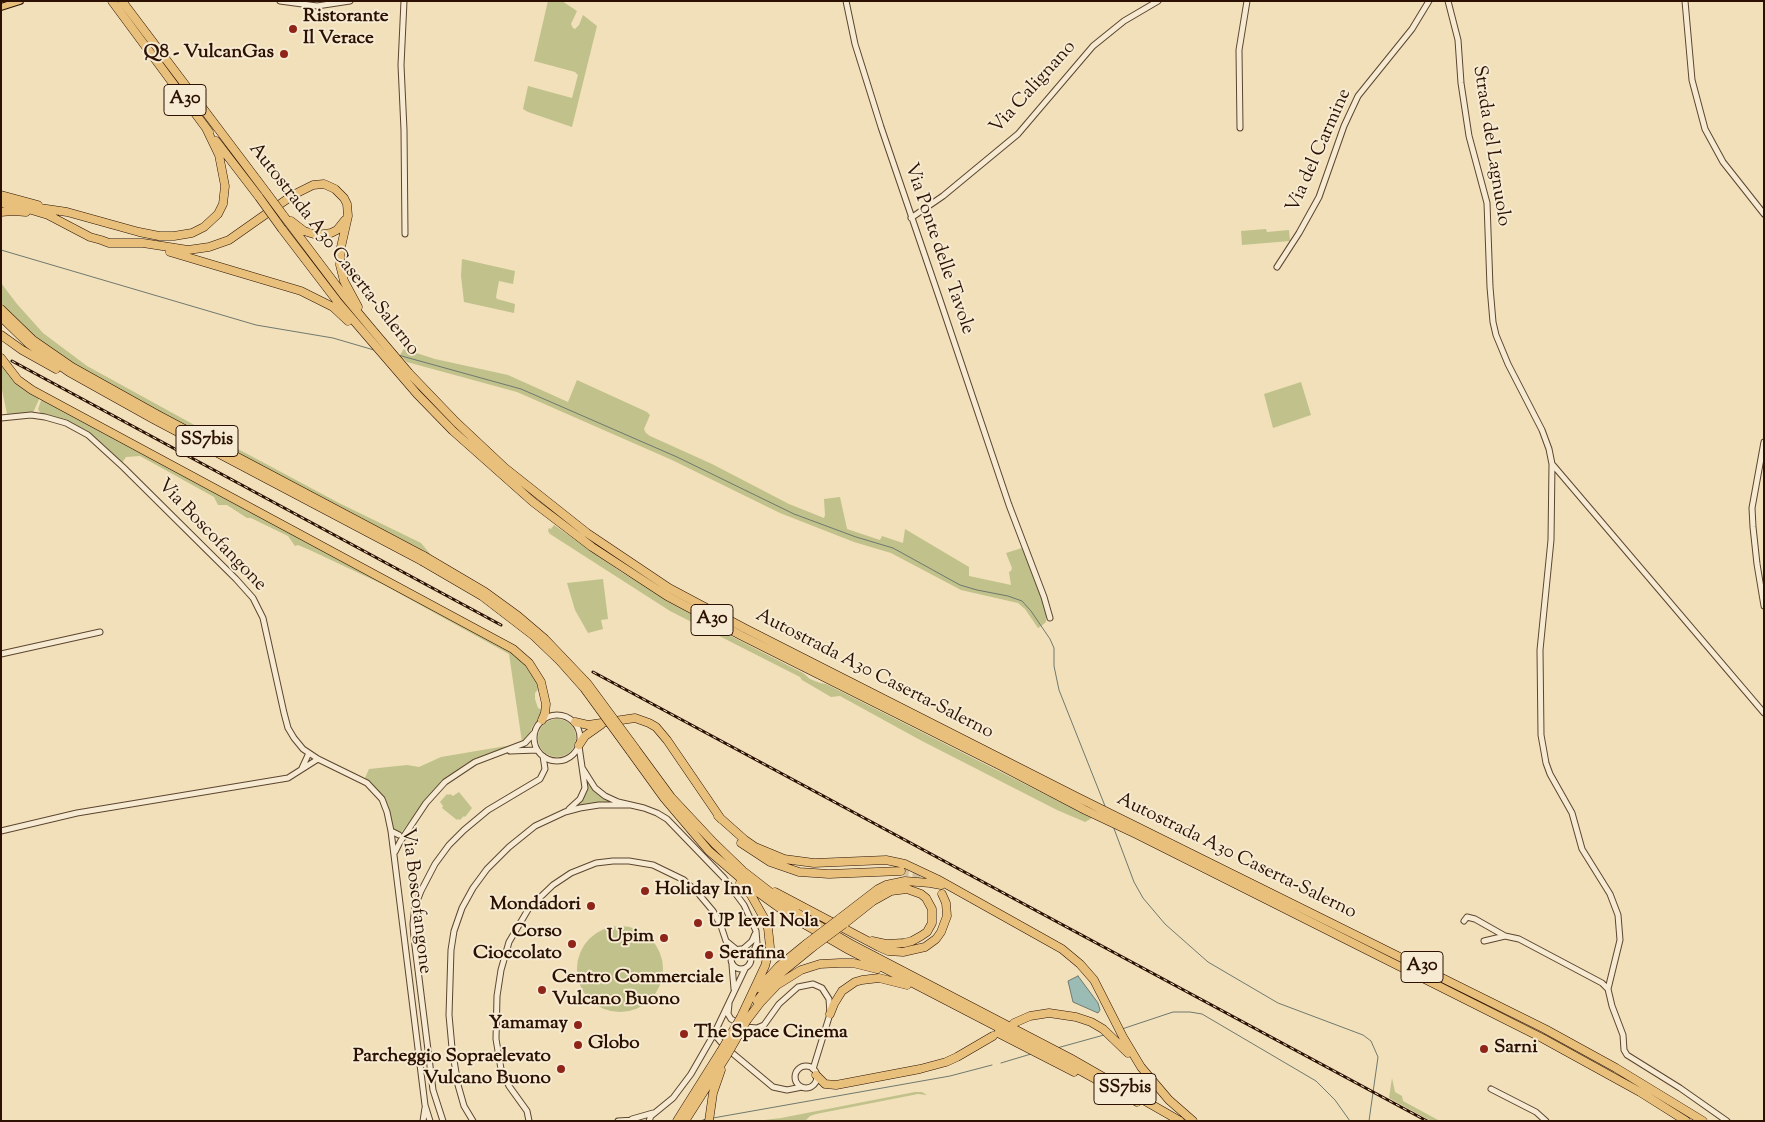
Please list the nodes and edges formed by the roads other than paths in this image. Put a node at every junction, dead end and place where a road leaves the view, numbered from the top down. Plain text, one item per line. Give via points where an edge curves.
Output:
1 (20, 1) edge
2 (112, 1) edge
3 (122, 1) edge
4 (126, 1) edge
5 (280, 1) edge
6 (350, 1) edge
7 (404, 1) edge
8 (846, 1) edge
9 (1158, 1) edge
10 (1247, 1) edge
11 (1429, 1) edge
12 (1448, 1) edge
13 (1685, 1) edge
14 (1, 7) edge
15 (136, 19) junction
16 (206, 128) junction
17 (1240, 128) dead end
18 (1, 196) edge
19 (1, 203) edge
20 (1, 212) edge
21 (49, 212) junction
22 (1764, 214) edge
23 (284, 215) junction
24 (348, 216) junction
25 (911, 218) junction
26 (139, 232) junction
27 (405, 234) dead end
28 (152, 245) junction
29 (169, 247) junction
30 (1277, 267) dead end
31 (1, 309) edge
32 (1, 317) edge
33 (370, 327) junction
34 (1, 334) edge
35 (364, 336) junction
36 (1, 358) edge
37 (127, 404) junction
38 (1, 418) edge
39 (1764, 442) edge
40 (1552, 464) junction
41 (423, 559) junction
42 (1764, 606) edge
43 (1050, 618) dead end
44 (100, 632) dead end
45 (1, 654) edge
46 (1764, 713) edge
47 (542, 720) junction
48 (574, 722) junction
49 (604, 723) junction
50 (534, 733) junction
51 (579, 745) junction
52 (633, 749) junction
53 (537, 750) junction
54 (309, 753) junction
55 (500, 753) junction
56 (543, 756) junction
57 (318, 759) junction
58 (302, 768) junction
59 (583, 769) junction
60 (631, 805) junction
61 (565, 812) junction
62 (718, 816) junction
63 (409, 828) junction
64 (1, 831) edge
65 (391, 831) junction
66 (399, 835) junction
67 (392, 841) junction
68 (400, 842) junction
69 (709, 851) junction
70 (394, 856) junction
71 (743, 871) junction
72 (901, 871) tunnel mouth
73 (950, 888) junction
74 (942, 894) dead end
75 (1464, 921) dead end
76 (841, 922) junction
77 (756, 931) junction
78 (1505, 936) junction
79 (862, 938) junction
80 (1484, 941) dead end
81 (740, 949) junction
82 (752, 958) junction
83 (732, 964) junction
84 (870, 966) junction
85 (745, 969) junction
86 (902, 977) junction
87 (907, 984) junction
88 (1608, 989) junction
89 (733, 993) junction
90 (729, 1004) junction
91 (830, 1014) junction
92 (744, 1019) junction
93 (1014, 1023) dead end
94 (714, 1034) junction
95 (993, 1036) dead end
96 (1119, 1039) junction
97 (1032, 1042) junction
98 (706, 1047) junction
99 (724, 1051) junction
100 (1066, 1059) junction
101 (815, 1072) junction
102 (1096, 1079) junction
103 (802, 1087) junction
104 (1491, 1090) dead end
105 (425, 1105) junction
106 (656, 1112) junction
107 (710, 1118) edge
108 (682, 1119) edge
109 (635, 1120) edge
110 (423, 1121) edge
111 (430, 1121) edge
112 (443, 1121) edge
113 (472, 1121) edge
114 (529, 1121) edge
115 (618, 1121) edge
116 (649, 1121) edge
117 (1169, 1121) edge
118 (1180, 1121) edge
119 (1193, 1121) edge
120 (1546, 1121) edge
121 (1686, 1121) edge
122 (1703, 1121) edge
123 (1727, 1121) edge

1 - 14 main road
2 - 16 highway, Autostrada A30 Caserta-Salerno / A30
3 - 15 highway, Autostrada A30 Caserta-Salerno / A30
4 - 15 highway
5 - 6 street via 318,6
7 - 27 street via 401,66
8 - 25 street, Via Ponte delle Tavole via 855,44
9 - 25 street, Via Calignano via 1124,21 1093,46 1018,134
10 - 17 street via 1239,50
11 - 30 street, Via del Carmine via 1412,29 1358,96 1319,196
12 - 40 street, Strada del Lagnuolo via 1458,40 1469,136 1488,203 1490,287 1496,335 1542,430
13 - 22 street via 1692,80 1705,129 1722,162
15 - 23 highway, Autostrada A30 Caserta-Salerno / A30, bridge
16 - 26 highway via 219,155 224,177 224,196 218,214 192,233 166,236
16 - 35 highway, Autostrada A30 Caserta-Salerno / A30, bridge
18 - 21 highway
19 - 21 highway
20 - 21 highway
21 - 26 highway
21 - 28 highway via 90,237
23 - 24 highway via 304,231 317,235 337,230
23 - 33 highway, Autostrada A30 Caserta-Salerno / A30
24 - 29 highway via 347,204 335,188 313,185 284,200 229,240 197,249
24 - 33 highway via 341,247 341,270
25 - 43 street, Via Ponte delle Tavole via 1008,505
26 - 29 highway
28 - 29 highway
28 - 35 highway via 301,291 333,307
31 - 41 highway, SS7bis via 33,340 72,367
32 - 37 highway, SS7bis via 56,364
33 - 122 highway, Autostrada A30 Caserta-Salerno / A30 via 409,373 505,468 587,533 669,588 1077,797 1545,1029
34 - 37 highway via 32,356
35 - 121 highway, Autostrada A30 Caserta-Salerno / A30 via 453,431 533,502 592,547 667,596 1085,810 1542,1038
36 - 47 highway via 18,380 32,390 514,649 529,663 541,682 546,704
37 - 41 highway, SS7bis
38 - 54 street, Via Boscofangone via 45,417 66,423 88,435 245,588 263,618 288,728 298,744
39 - 42 street via 1752,508
40 - 46 street
40 - 88 street via 1551,540 1540,650 1541,735 1550,774 1572,813 1582,849 1610,894 1618,915 1620,940
41 - 52 highway, SS7bis, bridge via 482,596 542,644 572,674
44 - 45 street
47 - 48 street via 551,715 561,715
47 - 50 street
48 - 49 highway
48 - 51 street via 580,733
49 - 51 highway
49 - 62 highway via 635,718 656,727
50 - 53 street
50 - 55 street via 526,743
51 - 56 street via 572,756 564,760
51 - 59 street
52 - 69 highway, SS7bis via 664,798
52 - 71 highway, SS7bis via 671,796
53 - 55 street
53 - 56 street
54 - 57 street, Via Boscofangone
54 - 58 street
55 - 63 street via 475,762 450,778 435,792
56 - 112 street via 545,769 540,779 488,810 449,845 435,864 415,906 414,938 433,1090
57 - 58 street
57 - 65 street, Via Boscofangone via 359,778 375,790 385,806
58 - 64 street via 283,779 67,815
59 - 60 street via 600,793
59 - 61 street via 584,792
60 - 61 street via 599,805
60 - 77 street via 657,813 678,829 732,887
61 - 113 street via 531,829 497,858 473,888 456,923 449,974 450,1030 459,1087
62 - 72 highway via 749,849 791,870 829,874
62 - 73 highway via 755,847 784,859 814,864 874,860 896,862 921,871
63 - 66 street
63 - 68 street
65 - 66 street
65 - 67 street, Via Boscofangone
66 - 67 street
67 - 68 street
67 - 70 street, Via Boscofangone
68 - 70 street
69 - 86 highway, SS7bis via 792,917
69 - 92 highway via 751,895 768,928 770,947 767,961
70 - 105 street, Via Boscofangone
71 - 79 highway via 787,899
71 - 97 highway, SS7bis via 814,924
73 - 76 highway via 917,881 895,882 878,889
73 - 96 highway via 1071,955 1094,980 1117,1024
74 - 79 highway via 947,909 946,920 936,939 925,947 888,951
75 - 78 street via 1467,917 1475,919
76 - 79 highway via 883,895 900,889 921,894 930,903 932,923 926,932 912,941 886,944
76 - 92 highway, bridge via 786,960 767,978
77 - 81 street via 752,941
77 - 82 street via 757,943
78 - 80 street
78 - 88 street via 1519,939
81 - 82 street via 749,952
81 - 83 street via 731,958
81 - 114 street via 726,941 717,918 703,898 684,880 654,865 629,861 596,863 569,874 553,885 530,908 509,942 496,1004 500,1069 527,1112
82 - 85 street
83 - 85 street
83 - 89 street
84 - 86 highway
84 - 87 highway
84 - 92 highway via 830,963 801,970 777,985
85 - 89 street
86 - 97 highway, SS7bis
87 - 91 highway via 879,978 854,982 842,991
87 - 102 highway via 1053,1062
88 - 123 street via 1627,1055
89 - 90 street
90 - 91 street via 728,1014 733,1021 748,1028 757,1028 764,1025 792,992 803,985 813,984 828,995
90 - 94 street
91 - 101 street
92 - 99 highway, bridge
93 - 96 highway via 1030,1016 1057,1013 1083,1019
94 - 98 street
94 - 99 street
95 - 101 highway via 957,1057 920,1070 836,1085 825,1084
96 - 119 highway via 1168,1100
97 - 100 highway, SS7bis
98 - 99 street via 714,1045
98 - 106 street via 678,1091
99 - 103 street via 773,1087 787,1090
99 - 107 highway
99 - 108 highway
100 - 102 highway, SS7bis
100 - 118 highway, SS7bis
101 - 103 street via 814,1084
101 - 103 street via 804,1066 796,1072 796,1082
102 - 117 highway, SS7bis
104 - 120 street via 1536,1112
105 - 110 street, Via Boscofangone
105 - 111 street, Via Boscofangone
106 - 109 street
106 - 116 street
109 - 115 street

